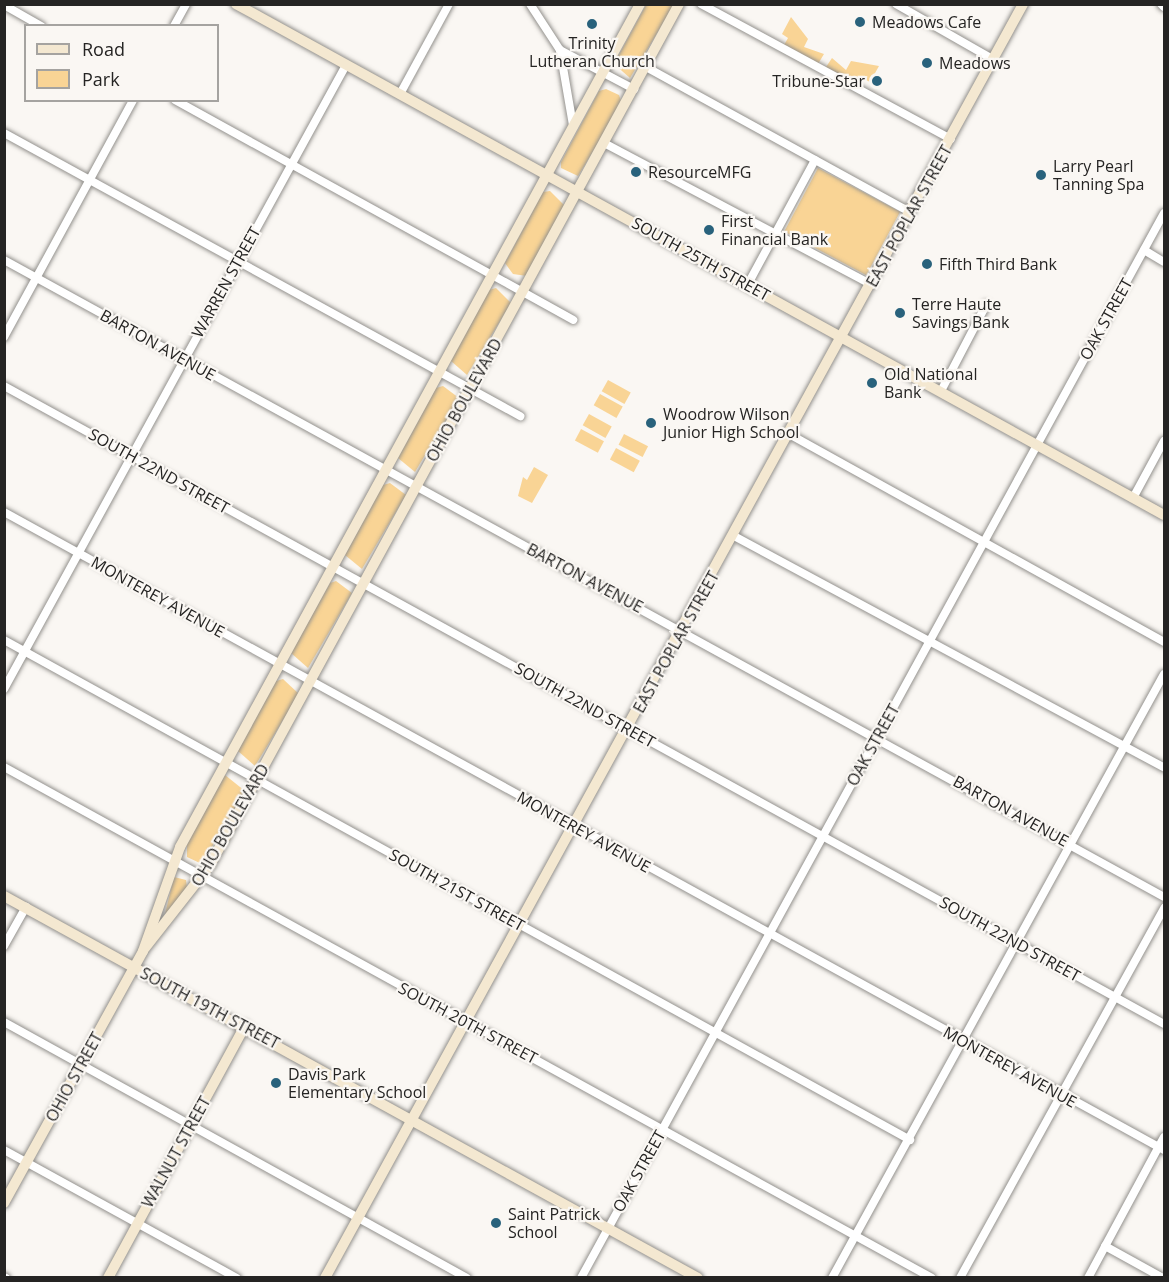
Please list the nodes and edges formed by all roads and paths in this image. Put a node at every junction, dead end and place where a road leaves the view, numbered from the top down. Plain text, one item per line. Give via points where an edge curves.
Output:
1 (186, 4) edge
2 (236, 4) edge
3 (449, 4) edge
4 (530, 4) edge
5 (640, 4) edge
6 (679, 4) edge
7 (701, 4) edge
8 (896, 4) edge
9 (1023, 4) edge
10 (6, 8) edge
11 (37, 24) edge
12 (175, 24) edge
13 (560, 50) junction
14 (994, 60) junction
15 (346, 65) junction
16 (646, 67) junction
17 (602, 73) junction
18 (634, 89) junction
19 (400, 94) junction
20 (132, 102) edge
21 (179, 102) edge
22 (573, 125) junction
23 (4, 133) edge
24 (951, 139) junction
25 (604, 143) junction
26 (815, 160) junction
27 (291, 165) junction
28 (546, 174) junction
29 (90, 181) junction
30 (578, 191) junction
31 (910, 212) junction
32 (1164, 213) edge
33 (775, 234) junction
34 (1144, 250) junction
35 (4, 260) edge
36 (238, 261) junction
37 (1164, 262) edge
38 (491, 275) junction
39 (36, 278) junction
40 (748, 284) junction
41 (872, 285) junction
42 (523, 292) junction
43 (987, 305) dead end
44 (573, 320) dead end
45 (4, 337) edge
46 (844, 337) junction
47 (184, 359) junction
48 (438, 373) junction
49 (4, 386) edge
50 (470, 390) junction
51 (941, 391) junction
52 (520, 416) dead end
53 (789, 434) junction
54 (1164, 441) edge
55 (1038, 443) junction
56 (133, 456) junction
57 (385, 470) junction
58 (417, 487) junction
59 (1133, 498) junction
60 (4, 512) edge
61 (1164, 515) edge
62 (734, 536) junction
63 (985, 542) junction
64 (79, 553) junction
65 (333, 567) junction
66 (363, 584) junction
67 (682, 631) junction
68 (931, 639) junction
69 (4, 640) edge
70 (1164, 642) edge
71 (25, 651) junction
72 (279, 665) junction
73 (1164, 674) edge
74 (310, 683) junction
75 (4, 689) edge
76 (629, 729) junction
77 (878, 737) junction
78 (1125, 746) junction
79 (225, 762) junction
80 (4, 768) edge
81 (1164, 768) edge
82 (256, 780) junction
83 (575, 827) junction
84 (824, 835) junction
85 (1072, 845) junction
86 (173, 862) junction
87 (202, 878) junction
88 (4, 896) edge
89 (1164, 897) edge
90 (26, 908) junction
91 (1164, 908) edge
92 (520, 924) junction
93 (769, 935) junction
94 (1018, 943) junction
95 (4, 946) edge
96 (143, 951) junction
97 (134, 967) junction
98 (1114, 998) junction
99 (4, 1022) edge
100 (467, 1023) junction
101 (1164, 1024) edge
102 (245, 1026) junction
103 (716, 1032) junction
104 (964, 1042) junction
105 (81, 1064) junction
106 (1061, 1095) junction
107 (413, 1121) junction
108 (191, 1126) junction
109 (663, 1128) junction
110 (1164, 1137) edge
111 (910, 1140) junction
112 (1162, 1149) edge
113 (4, 1150) edge
114 (26, 1163) junction
115 (4, 1203) edge
116 (358, 1218) junction
117 (137, 1222) junction
118 (608, 1228) junction
119 (856, 1234) junction
120 (1105, 1246) junction
121 (108, 1278) edge
122 (237, 1278) edge
123 (325, 1278) edge
124 (466, 1278) edge
125 (581, 1278) edge
126 (698, 1278) edge
127 (832, 1278) edge
128 (933, 1278) edge
129 (960, 1278) edge
130 (1088, 1278) edge
131 (1163, 1278) edge

1 - 12 street
2 - 15 street, SOUTH 25TH STREET
3 - 19 street
4 - 13 street
5 - 17 street, OHIO BOULEVARD
6 - 16 street, OHIO BOULEVARD
7 - 24 street
8 - 14 street
9 - 14 street, EAST POPLAR STREET
10 - 11 street
13 - 17 street
13 - 22 street
14 - 24 street, EAST POPLAR STREET
15 - 19 street, SOUTH 25TH STREET
15 - 27 street, WARREN STREET
16 - 18 street, OHIO BOULEVARD
16 - 26 street
17 - 18 street
17 - 22 street, OHIO BOULEVARD
18 - 25 street, OHIO BOULEVARD
19 - 28 street, SOUTH 25TH STREET
20 - 29 street
21 - 27 street
22 - 28 street, OHIO BOULEVARD
23 - 29 street
24 - 31 street, EAST POPLAR STREET
25 - 30 street, OHIO BOULEVARD
25 - 33 street
26 - 31 street
26 - 33 street
27 - 36 street, WARREN STREET
27 - 38 street
28 - 30 street, SOUTH 25TH STREET
28 - 38 street, OHIO BOULEVARD
29 - 36 street
29 - 39 street
30 - 40 street, SOUTH 25TH STREET
30 - 42 street, OHIO BOULEVARD
31 - 41 street, EAST POPLAR STREET
32 - 34 street, OAK STREET
33 - 40 street
33 - 41 street
34 - 37 street
34 - 55 street, OAK STREET
35 - 39 street, BARTON AVENUE
36 - 47 street, WARREN STREET
36 - 48 street
38 - 42 street
38 - 48 street, OHIO BOULEVARD
39 - 45 street
39 - 47 street, BARTON AVENUE
40 - 46 street, SOUTH 25TH STREET
41 - 46 street, EAST POPLAR STREET
42 - 44 street
42 - 50 street, OHIO BOULEVARD
43 - 51 street
46 - 51 street, SOUTH 25TH STREET
46 - 53 street, EAST POPLAR STREET
47 - 56 street, WARREN STREET
47 - 57 street, BARTON AVENUE
48 - 50 street
48 - 57 street, OHIO BOULEVARD
49 - 56 street, SOUTH 22ND STREET
50 - 52 street
50 - 58 street, OHIO BOULEVARD
51 - 55 street, SOUTH 25TH STREET
53 - 62 street, EAST POPLAR STREET
53 - 63 street
54 - 59 street
55 - 59 street, SOUTH 25TH STREET
55 - 63 street, OAK STREET
56 - 64 street, WARREN STREET
56 - 65 street, SOUTH 22ND STREET
57 - 58 street, BARTON AVENUE
57 - 65 street, OHIO BOULEVARD
58 - 66 street, OHIO BOULEVARD
58 - 67 street, BARTON AVENUE
59 - 61 street, SOUTH 25TH STREET
60 - 64 street, MONTEREY AVENUE
62 - 67 street, EAST POPLAR STREET
62 - 68 street
63 - 68 street, OAK STREET
63 - 70 street
64 - 71 street, WARREN STREET
64 - 72 street, MONTEREY AVENUE
65 - 66 street, SOUTH 22ND STREET
65 - 72 street, OHIO BOULEVARD
66 - 74 street, OHIO BOULEVARD
66 - 76 street, SOUTH 22ND STREET
67 - 76 street, EAST POPLAR STREET
67 - 77 street, BARTON AVENUE
68 - 77 street, OAK STREET
68 - 78 street
69 - 71 street, SOUTH 21ST STREET
71 - 75 street, WARREN STREET
71 - 79 street, SOUTH 21ST STREET
72 - 74 street, MONTEREY AVENUE
72 - 79 street, OHIO BOULEVARD
73 - 78 street
74 - 82 street, OHIO BOULEVARD
74 - 83 street, MONTEREY AVENUE
76 - 83 street, EAST POPLAR STREET
76 - 84 street, SOUTH 22ND STREET
77 - 84 street, OAK STREET
77 - 85 street, BARTON AVENUE
78 - 81 street
78 - 85 street
79 - 82 street, SOUTH 21ST STREET
79 - 86 street, OHIO BOULEVARD
80 - 86 street, SOUTH 20TH STREET
82 - 87 street, OHIO BOULEVARD
82 - 92 street, SOUTH 21ST STREET
83 - 92 street, EAST POPLAR STREET
83 - 93 street, MONTEREY AVENUE
84 - 93 street, OAK STREET
84 - 94 street, SOUTH 22ND STREET
85 - 89 street, BARTON AVENUE
85 - 94 street
86 - 87 street, SOUTH 20TH STREET
86 - 96 street, OHIO BOULEVARD
87 - 96 street, OHIO BOULEVARD
87 - 100 street, SOUTH 20TH STREET
88 - 90 street, SOUTH 19TH STREET
90 - 95 street
90 - 97 street, SOUTH 19TH STREET
91 - 98 street
92 - 100 street, EAST POPLAR STREET
92 - 103 street, SOUTH 21ST STREET
93 - 103 street, OAK STREET
93 - 104 street, MONTEREY AVENUE
94 - 98 street, SOUTH 22ND STREET
94 - 104 street
96 - 97 street, OHIO STREET
97 - 102 street, SOUTH 19TH STREET
97 - 105 street, OHIO STREET
98 - 101 street, SOUTH 22ND STREET
98 - 106 street
99 - 105 street
100 - 107 street, EAST POPLAR STREET
100 - 109 street, SOUTH 20TH STREET
102 - 107 street, SOUTH 19TH STREET
102 - 108 street, WALNUT STREET
103 - 109 street, OAK STREET
103 - 111 street, SOUTH 21ST STREET
104 - 106 street, MONTEREY AVENUE
104 - 111 street
105 - 108 street
105 - 114 street, OHIO STREET
106 - 112 street, MONTEREY AVENUE
106 - 129 street
107 - 116 street, EAST POPLAR STREET
107 - 118 street, SOUTH 19TH STREET
108 - 116 street
108 - 117 street, WALNUT STREET
109 - 118 street, OAK STREET
109 - 119 street, SOUTH 20TH STREET
110 - 112 street
111 - 119 street
112 - 120 street
113 - 114 street
114 - 115 street, OHIO STREET
114 - 117 street
116 - 123 street, EAST POPLAR STREET
116 - 124 street
117 - 121 street, WALNUT STREET
117 - 122 street
118 - 125 street, OAK STREET
118 - 126 street, SOUTH 19TH STREET
119 - 127 street
119 - 128 street, SOUTH 20TH STREET
120 - 130 street
120 - 131 street

